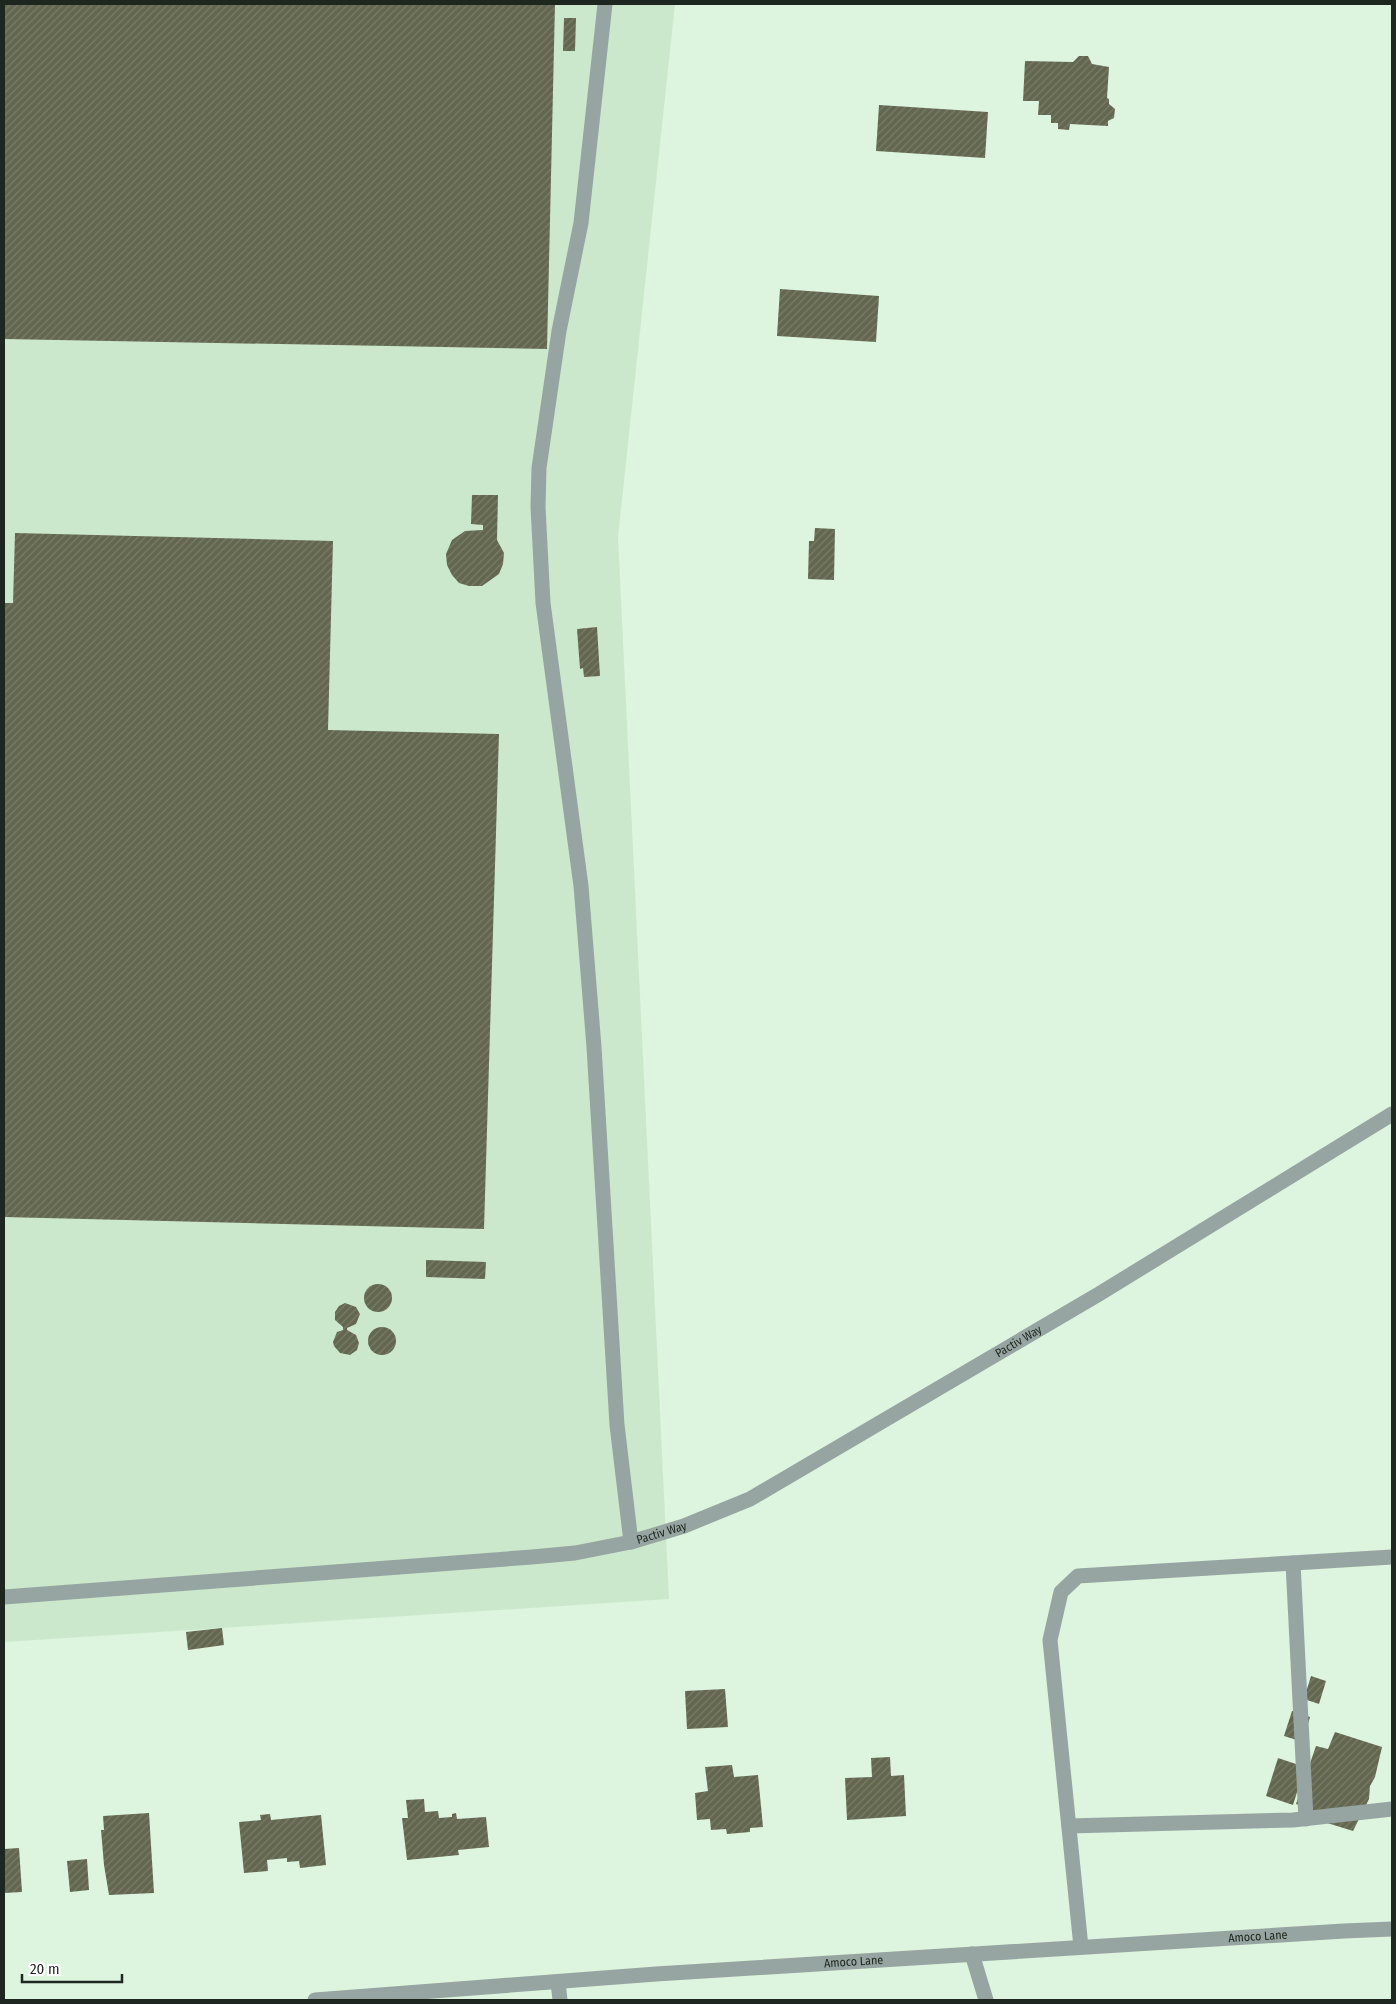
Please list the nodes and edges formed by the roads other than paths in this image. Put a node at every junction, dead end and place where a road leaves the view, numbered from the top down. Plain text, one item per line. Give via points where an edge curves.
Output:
1 (605, 4) edge
2 (1392, 1114) edge
3 (630, 1542) junction
4 (1392, 1557) edge
5 (1293, 1563) junction
6 (4, 1597) edge
7 (1392, 1809) edge
8 (1306, 1819) junction
9 (1069, 1826) junction
10 (1392, 1929) edge
11 (1081, 1948) junction
12 (972, 1954) junction
13 (558, 1982) junction
14 (315, 2000) edge
15 (560, 2000) edge
16 (986, 2000) edge

1 - 3 street via 582,223 558,341 539,468 538,507 543,603 582,886 617,1425
2 - 3 street, Pactiv Way via 1099,1294 750,1499 684,1526
3 - 6 street, Pactiv Way via 575,1553 532,1557
4 - 5 street
5 - 8 street
5 - 9 street via 1078,1576 1061,1592 1050,1640
7 - 8 street
8 - 9 street
9 - 11 street
10 - 11 street, Amoco Lane
11 - 12 street, Amoco Lane
12 - 13 street, Amoco Lane
12 - 16 street
13 - 14 street, Amoco Lane
13 - 15 street

